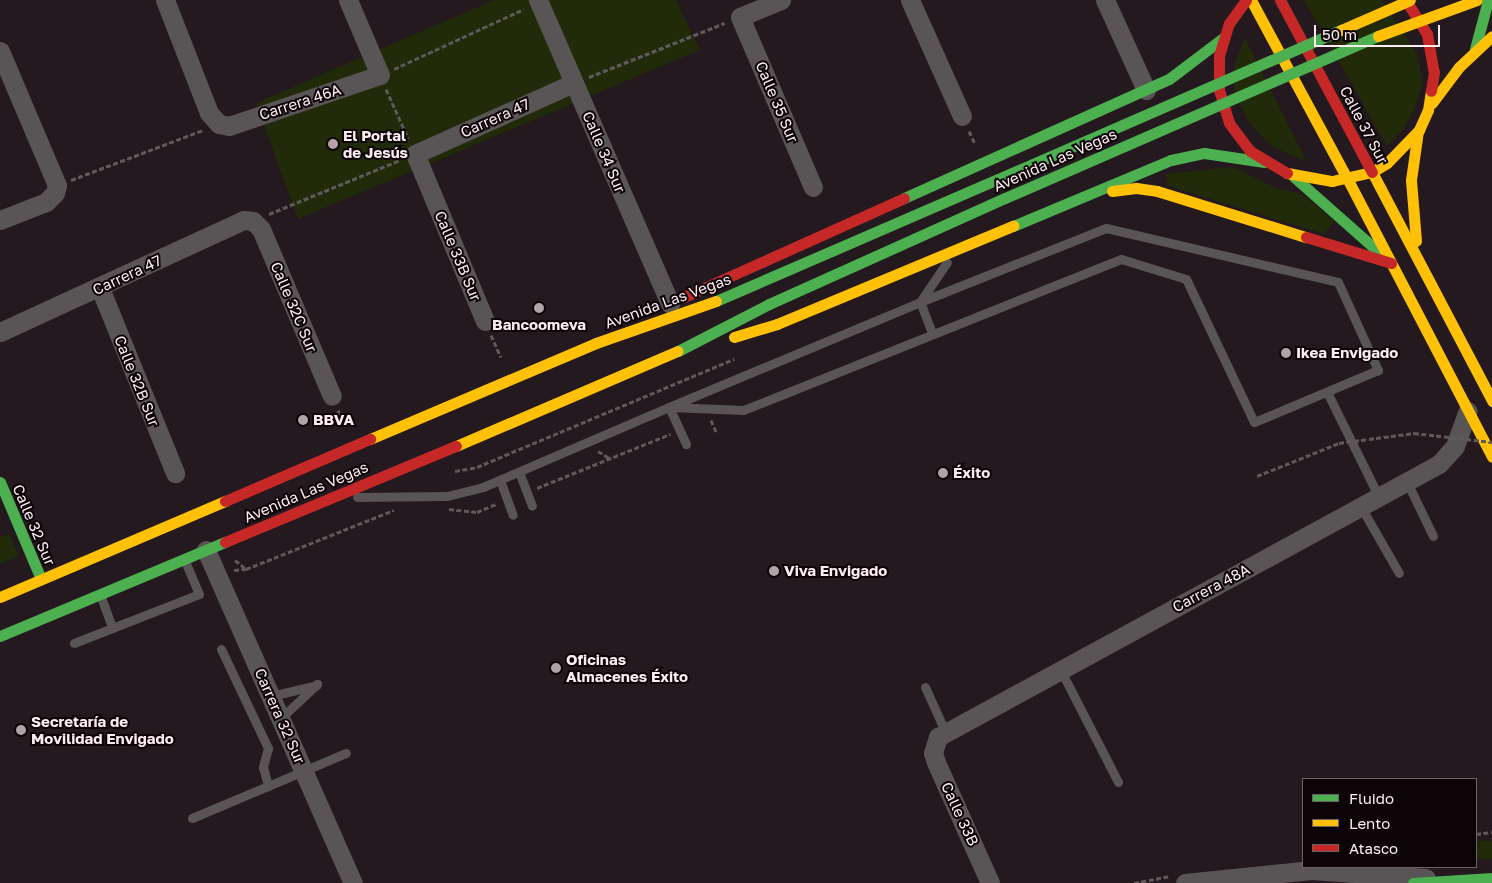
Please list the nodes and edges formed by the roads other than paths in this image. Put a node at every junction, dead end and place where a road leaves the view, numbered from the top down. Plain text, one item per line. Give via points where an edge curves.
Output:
1 (165, 0) edge
2 (348, 0) edge
3 (781, 0) edge
4 (910, 0) edge
5 (1105, 0) edge
6 (1228, 0) edge
7 (1246, 0) edge
8 (1252, 0) edge
9 (1280, 0) edge
10 (1405, 0) edge
11 (1410, 0) edge
12 (1476, 0) edge
13 (1488, 0) edge
14 (540, 1) edge
15 (1229, 24) junction
16 (1492, 36) edge
17 (1223, 38) junction
18 (1475, 48) junction
19 (0, 52) edge
20 (574, 83) junction
21 (1146, 90) junction
22 (1428, 110) junction
23 (962, 116) dead end
24 (1419, 130) junction
25 (1037, 138) junction
26 (416, 154) joint
27 (1264, 162) junction
28 (1372, 172) junction
29 (1294, 177) junction
30 (1348, 180) junction
31 (813, 187) dead end
32 (1090, 193) junction
33 (1065, 204) junction
34 (0, 220) edge
35 (253, 221) joint
36 (956, 249) junction
37 (1391, 263) junction
38 (1421, 265) junction
39 (100, 288) junction
40 (920, 302) junction
41 (670, 304) junction
42 (485, 320) road end
43 (0, 332) edge
44 (932, 333) junction
45 (596, 343) junction
46 (652, 364) junction
47 (1327, 392) junction
48 (332, 396) dead end
49 (1492, 401) edge
50 (669, 407) junction
51 (1468, 411) junction
52 (686, 444) dead end
53 (1492, 457) edge
54 (519, 472) junction
55 (174, 473) dead end
56 (500, 480) junction
57 (0, 482) edge
58 (1407, 482) junction
59 (1379, 497) junction
60 (332, 498) junction
61 (532, 506) dead end
62 (1361, 507) junction
63 (513, 514) dead end
64 (1433, 536) dead end
65 (206, 550) junction
66 (184, 559) junction
67 (1399, 573) dead end
68 (41, 580) junction
69 (100, 594) junction
70 (0, 597) edge
71 (112, 628) junction
72 (0, 636) edge
73 (74, 643) dead end
74 (221, 649) dead end
75 (1060, 669) junction
76 (925, 686) dead end
77 (271, 696) junction
78 (281, 718) junction
79 (945, 730) junction
80 (934, 745) joint
81 (346, 753) dead end
82 (304, 770) junction
83 (1118, 782) dead end
84 (268, 786) junction
85 (192, 818) dead end
86 (1492, 878) edge
87 (1454, 880) junction
88 (353, 883) edge
89 (990, 883) edge
90 (1185, 883) edge
91 (1413, 883) edge

1 - 2 street, Carrera 46A via 209,113 219,124 229,126 380,75
3 - 31 street, Calle 35 Sur via 740,17
4 - 23 street
5 - 21 street
6 - 15 main road
7 - 15 main road
8 - 30 main road
9 - 28 main road, Calle 37 Sur
10 - 22 main road via 1418,17 1432,53 1434,82
11 - 45 main road, Avenida Las Vegas, bridge via 726,298
12 - 46 main road, Avenida Las Vegas, bridge via 1368,40 1005,198 769,304
13 - 18 main road
14 - 20 street, Calle 34 Sur
15 - 17 main road
16 - 18 main road
17 - 21 main road, Avenida Las Vegas via 1185,70
17 - 27 main road via 1217,72 1223,107 1239,138
18 - 22 main road via 1443,86
19 - 34 street via 56,189 46,202
20 - 26 street, Carrera 47
20 - 41 street, Calle 34 Sur
21 - 25 main road, Avenida Las Vegas
22 - 24 main road
24 - 28 main road via 1405,148
24 - 38 main road via 1412,161 1410,201
25 - 33 main road via 1060,150 1067,159 1069,185
25 - 41 main road, Avenida Las Vegas
26 - 42 street, Calle 33B Sur
27 - 29 main road
27 - 32 main road, Avenida Las Vegas via 1222,154 1187,155
28 - 30 main road
28 - 38 main road, Calle 37 Sur
29 - 30 main road via 1312,181
29 - 37 main road
30 - 37 main road
32 - 33 main road, Avenida Las Vegas
32 - 37 main road via 1136,188 1156,191
33 - 36 main road, Avenida Las Vegas
35 - 39 street, Carrera 47 via 244,220
35 - 48 street, Calle 32C Sur via 261,229
36 - 40 lane
36 - 46 main road, Avenida Las Vegas via 777,324
37 - 51 main road
38 - 49 main road, Calle 37 Sur
39 - 43 street, Carrera 47
39 - 55 street, Calle 32B Sur
40 - 44 lane
40 - 47 lane via 1106,228 1338,282 1378,370
40 - 50 lane
41 - 45 main road, Avenida Las Vegas
44 - 47 lane via 1121,259 1186,279 1254,422
44 - 50 lane via 743,410
45 - 68 main road, Avenida Las Vegas
46 - 60 main road, Avenida Las Vegas
47 - 59 lane
50 - 52 lane
50 - 54 lane
51 - 53 main road
51 - 58 street, Carrera 48A via 1447,458
54 - 56 lane
54 - 61 lane
56 - 60 lane via 467,493 446,496
56 - 63 lane
57 - 68 main road, Calle 32 Sur
58 - 59 street, Carrera 48A
58 - 64 lane
59 - 62 street, Carrera 48A
60 - 65 main road, Avenida Las Vegas
62 - 67 lane
62 - 75 street, Carrera 48A
65 - 66 main road, Avenida Las Vegas
65 - 77 street, Carrera 32 Sur
66 - 69 main road, Avenida Las Vegas
66 - 71 lane via 199,594
68 - 70 main road, Avenida Las Vegas
69 - 71 lane
69 - 72 main road, Avenida Las Vegas
71 - 73 lane
74 - 84 lane via 268,748 263,767
75 - 79 street, Carrera 48A
75 - 83 lane
76 - 79 lane
77 - 78 street, Carrera 32 Sur
77 - 78 lane via 317,684
78 - 82 street, Carrera 32 Sur
79 - 80 street, Carrera 48A
80 - 89 street, Calle 33B via 936,762
81 - 82 lane
82 - 84 lane
82 - 88 street, Carrera 32 Sur
84 - 85 lane
86 - 87 main road
87 - 90 street via 1312,870
87 - 91 main road

